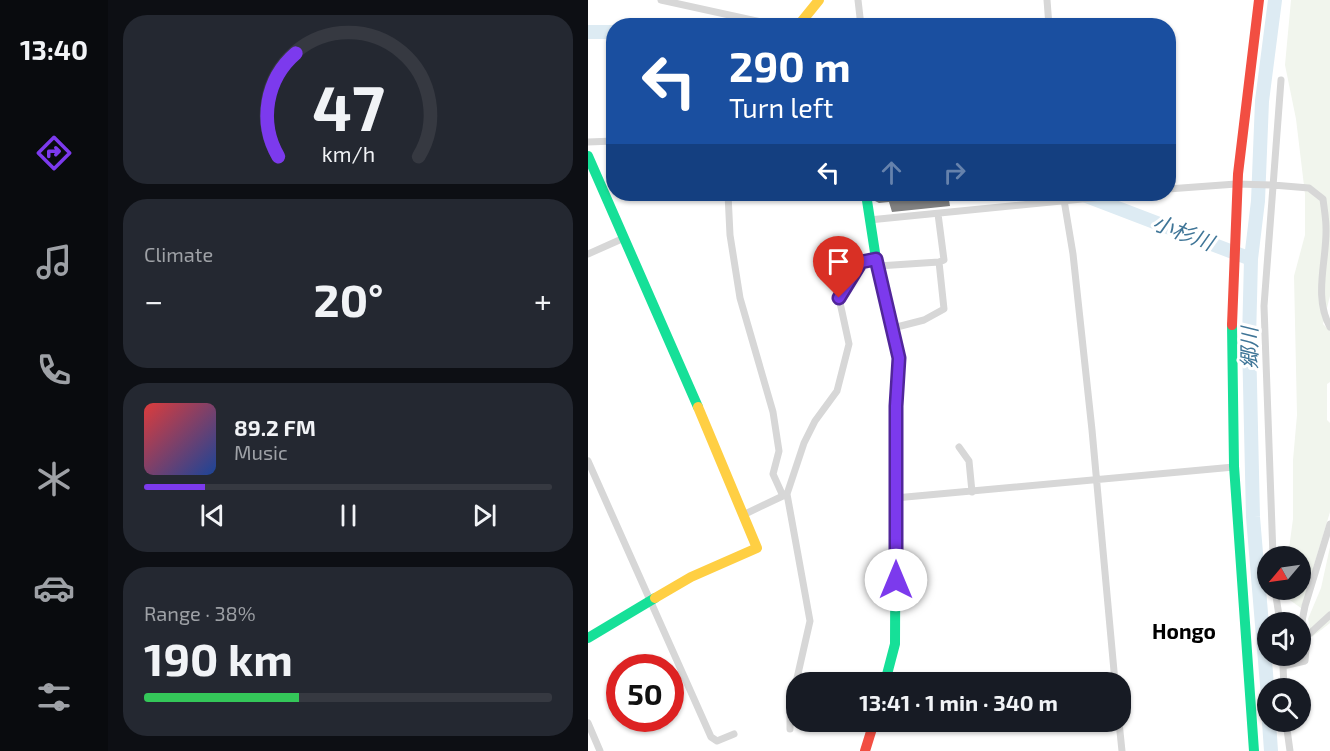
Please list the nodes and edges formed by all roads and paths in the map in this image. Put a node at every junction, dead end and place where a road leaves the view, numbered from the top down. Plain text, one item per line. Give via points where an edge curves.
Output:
1 (661, 0) edge
2 (819, 0) edge
3 (858, 0) edge
4 (1047, 0) edge
5 (1258, 0) edge
6 (743, 18) edge
7 (804, 18) edge
8 (860, 18) edge
9 (1048, 18) edge
10 (1281, 80) dead end
11 (606, 141) edge
12 (588, 142) edge
13 (588, 156) edge
14 (1236, 184) junction
15 (1273, 185) junction
16 (1176, 188) edge
17 (606, 197) edge
18 (608, 201) edge
19 (728, 201) edge
20 (867, 201) edge
21 (1040, 201) edge
22 (1064, 201) edge
23 (938, 214) junction
24 (870, 220) junction
25 (624, 238) junction
26 (588, 254) edge
27 (939, 262) junction
28 (877, 263) junction
29 (1330, 327) edge
30 (893, 328) junction
31 (959, 447) dead end
32 (588, 461) edge
33 (1234, 467) junction
34 (1095, 480) junction
35 (972, 492) junction
36 (785, 495) junction
37 (895, 498) junction
38 (745, 514) junction
39 (1330, 524) edge
40 (1273, 546) edge
41 (650, 599) junction
42 (1305, 612) edge
43 (1330, 615) edge
44 (1311, 632) edge
45 (588, 638) edge
46 (1283, 666) edge
47 (798, 672) edge
48 (888, 672) edge
49 (1114, 672) edge
50 (1284, 678) edge
51 (588, 723) edge
52 (871, 732) edge
53 (1120, 732) edge
54 (1287, 732) edge
55 (735, 734) dead end
56 (600, 751) edge
57 (865, 751) edge
58 (1122, 751) edge
59 (1254, 751) edge
60 (1290, 751) edge

1 - 6 street
2 - 7 street
3 - 8 street
4 - 9 street
5 - 14 street
10 - 15 street
11 - 12 street
13 - 17 street
14 - 15 street
14 - 16 street
14 - 33 street via 1231,381
15 - 29 street via 1309,188 1323,199 1326,227 1321,297
15 - 40 street via 1264,306
18 - 25 street
19 - 36 street via 740,298 768,391 779,451 773,474
20 - 24 street
21 - 23 street
22 - 34 street via 1073,254
23 - 24 street
23 - 27 street via 944,260
24 - 28 street
25 - 26 street
25 - 38 street
27 - 28 street
27 - 30 street via 944,309 924,320
28 - 30 street
28 - 36 street via 861,262 839,298 849,345 837,391 804,443
30 - 37 street via 899,358
31 - 35 street via 969,461
32 - 41 street
33 - 34 street
33 - 59 street
34 - 35 street
34 - 49 street
35 - 37 street
36 - 38 street
36 - 47 street via 810,621
37 - 48 street via 895,644
38 - 41 street via 757,548
39 - 42 street
41 - 45 street
41 - 55 street via 711,737 717,741
43 - 44 street
46 - 50 street
51 - 56 street
52 - 57 street
53 - 58 street
54 - 60 street

